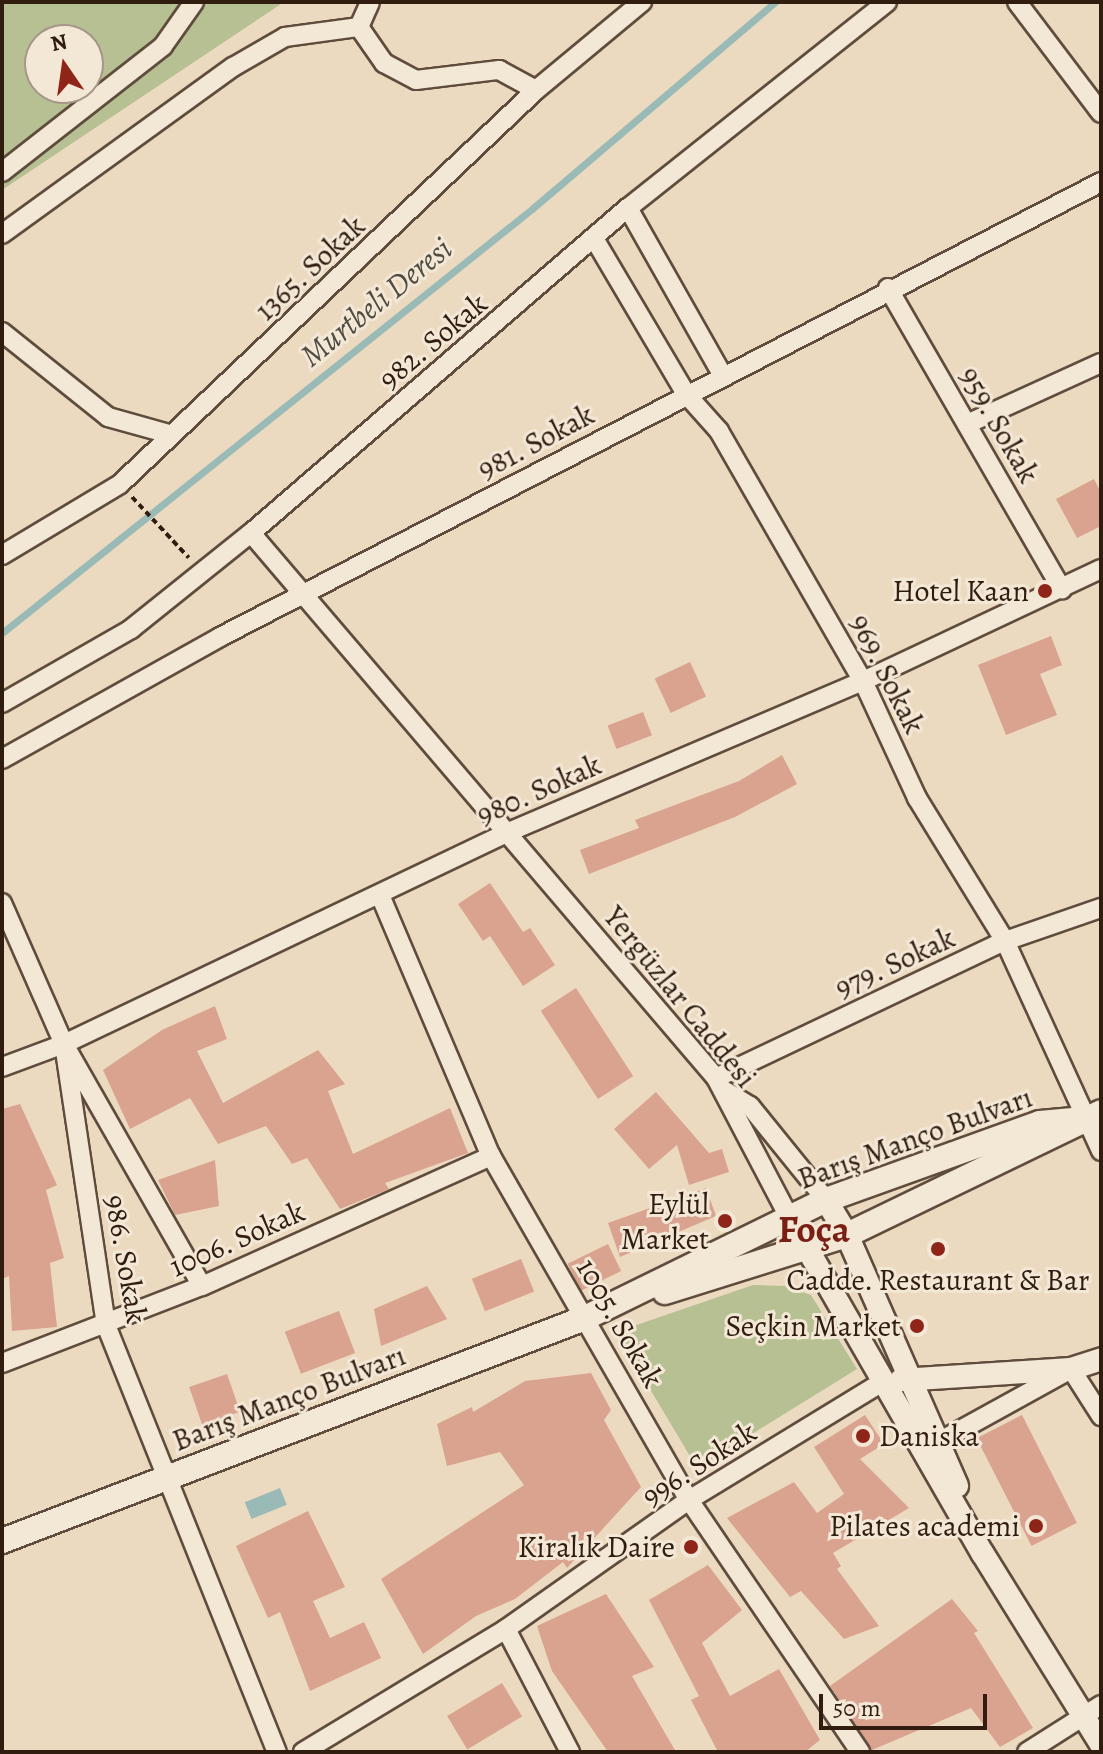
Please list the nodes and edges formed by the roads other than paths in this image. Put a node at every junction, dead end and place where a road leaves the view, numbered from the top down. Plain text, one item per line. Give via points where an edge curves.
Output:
1 (194, 2) edge
2 (370, 2) edge
3 (642, 2) edge
4 (887, 2) edge
5 (1017, 2) edge
6 (359, 27) junction
7 (536, 90) junction
8 (1101, 113) edge
9 (2, 172) edge
10 (1101, 182) edge
11 (628, 208) junction
12 (2, 234) edge
13 (595, 240) junction
14 (888, 288) junction
15 (2, 332) edge
16 (1101, 363) edge
17 (722, 374) junction
18 (686, 394) junction
19 (967, 424) junction
20 (169, 434) junction
21 (251, 533) junction
22 (2, 555) edge
23 (1101, 569) edge
24 (1062, 589) junction
25 (306, 596) junction
26 (863, 681) junction
27 (2, 703) edge
28 (2, 759) edge
29 (504, 834) junction
30 (380, 895) junction
31 (2, 903) edge
32 (1101, 908) edge
33 (1005, 941) junction
34 (64, 1044) junction
35 (2, 1067) edge
36 (720, 1084) junction
37 (1092, 1116) edge
38 (1101, 1151) edge
39 (491, 1156) junction
40 (826, 1200) junction
41 (789, 1217) junction
42 (847, 1235) junction
43 (803, 1250) junction
44 (202, 1286) junction
45 (591, 1315) junction
46 (106, 1325) junction
47 (1101, 1359) edge
48 (2, 1363) edge
49 (1071, 1369) junction
50 (912, 1379) junction
51 (884, 1381) junction
52 (1101, 1416) edge
53 (931, 1446) junction
54 (165, 1480) junction
55 (689, 1500) junction
56 (2, 1541) edge
57 (506, 1629) junction
58 (1092, 1710) edge
59 (1101, 1744) edge
60 (277, 1752) edge
61 (303, 1752) edge
62 (570, 1752) edge
63 (860, 1752) edge
64 (1027, 1752) edge

1 - 9 street via 163,46
2 - 6 street
3 - 7 street, 1365. Sokak
4 - 11 street, 982. Sokak
5 - 8 street
6 - 7 street via 384,63 416,80 499,70
6 - 12 street via 285,37 233,67
7 - 20 street, 1365. Sokak via 307,313
10 - 14 street, 981. Sokak
11 - 13 street, 982. Sokak
11 - 17 street
13 - 18 street, 969. Sokak
13 - 21 street, 982. Sokak
14 - 17 street, 981. Sokak
14 - 19 street, 959. Sokak
15 - 20 street via 108,417
16 - 19 street
17 - 18 street, 981. Sokak
18 - 25 street, 981. Sokak
18 - 26 street, 969. Sokak via 719,431
19 - 24 street, 959. Sokak
20 - 22 street, 1365. Sokak via 120,484
21 - 25 street, Yergüzlar Caddesi
21 - 27 street, 982. Sokak via 131,629
23 - 24 street, 980. Sokak
24 - 26 street, 980. Sokak
25 - 28 street, 981. Sokak via 220,637
25 - 29 street, Yergüzlar Caddesi
26 - 29 street, 980. Sokak
26 - 33 street, 969. Sokak via 917,798
29 - 30 street, 980. Sokak
29 - 36 street, Yergüzlar Caddesi
30 - 34 street, 980. Sokak
30 - 39 street, 1005. Sokak
31 - 34 street, 986. Sokak
32 - 33 street, 979. Sokak
33 - 36 street, 979. Sokak
33 - 37 street, 969. Sokak
34 - 35 street, 980. Sokak
34 - 44 street
34 - 46 street, 986. Sokak
36 - 40 street via 750,1106
36 - 41 street, Yergüzlar Caddesi
37 - 38 street, 969. Sokak
37 - 40 main road, Barış Manço Bulvarı via 1040,1123
37 - 42 main road, Barış Manço Bulvarı
39 - 44 street, 1006. Sokak
39 - 45 street, 1005. Sokak
40 - 41 main road, Barış Manço Bulvarı
40 - 42 street
41 - 43 street, Yergüzlar Caddesi
41 - 45 main road, Barış Manço Bulvarı
42 - 43 main road, Barış Manço Bulvarı
42 - 50 street
43 - 45 main road, Barış Manço Bulvarı
43 - 51 street, Yergüzlar Caddesi
44 - 46 street, 1006. Sokak
45 - 54 main road, Barış Manço Bulvarı
45 - 55 street, 1005. Sokak
46 - 48 street, 1006. Sokak
46 - 54 street, 986. Sokak
47 - 49 street
49 - 50 street
49 - 52 street
49 - 53 street
50 - 51 street
50 - 53 street
51 - 53 street, Yergüzlar Caddesi
51 - 55 street, 996. Sokak
53 - 58 street, Yergüzlar Caddesi via 983,1554
54 - 56 main road, Barış Manço Bulvarı
54 - 60 street, 986. Sokak
55 - 57 street, 996. Sokak
55 - 63 street, 1005. Sokak
57 - 61 street, 996. Sokak
57 - 62 street
58 - 59 street, Yergüzlar Caddesi
58 - 64 street

